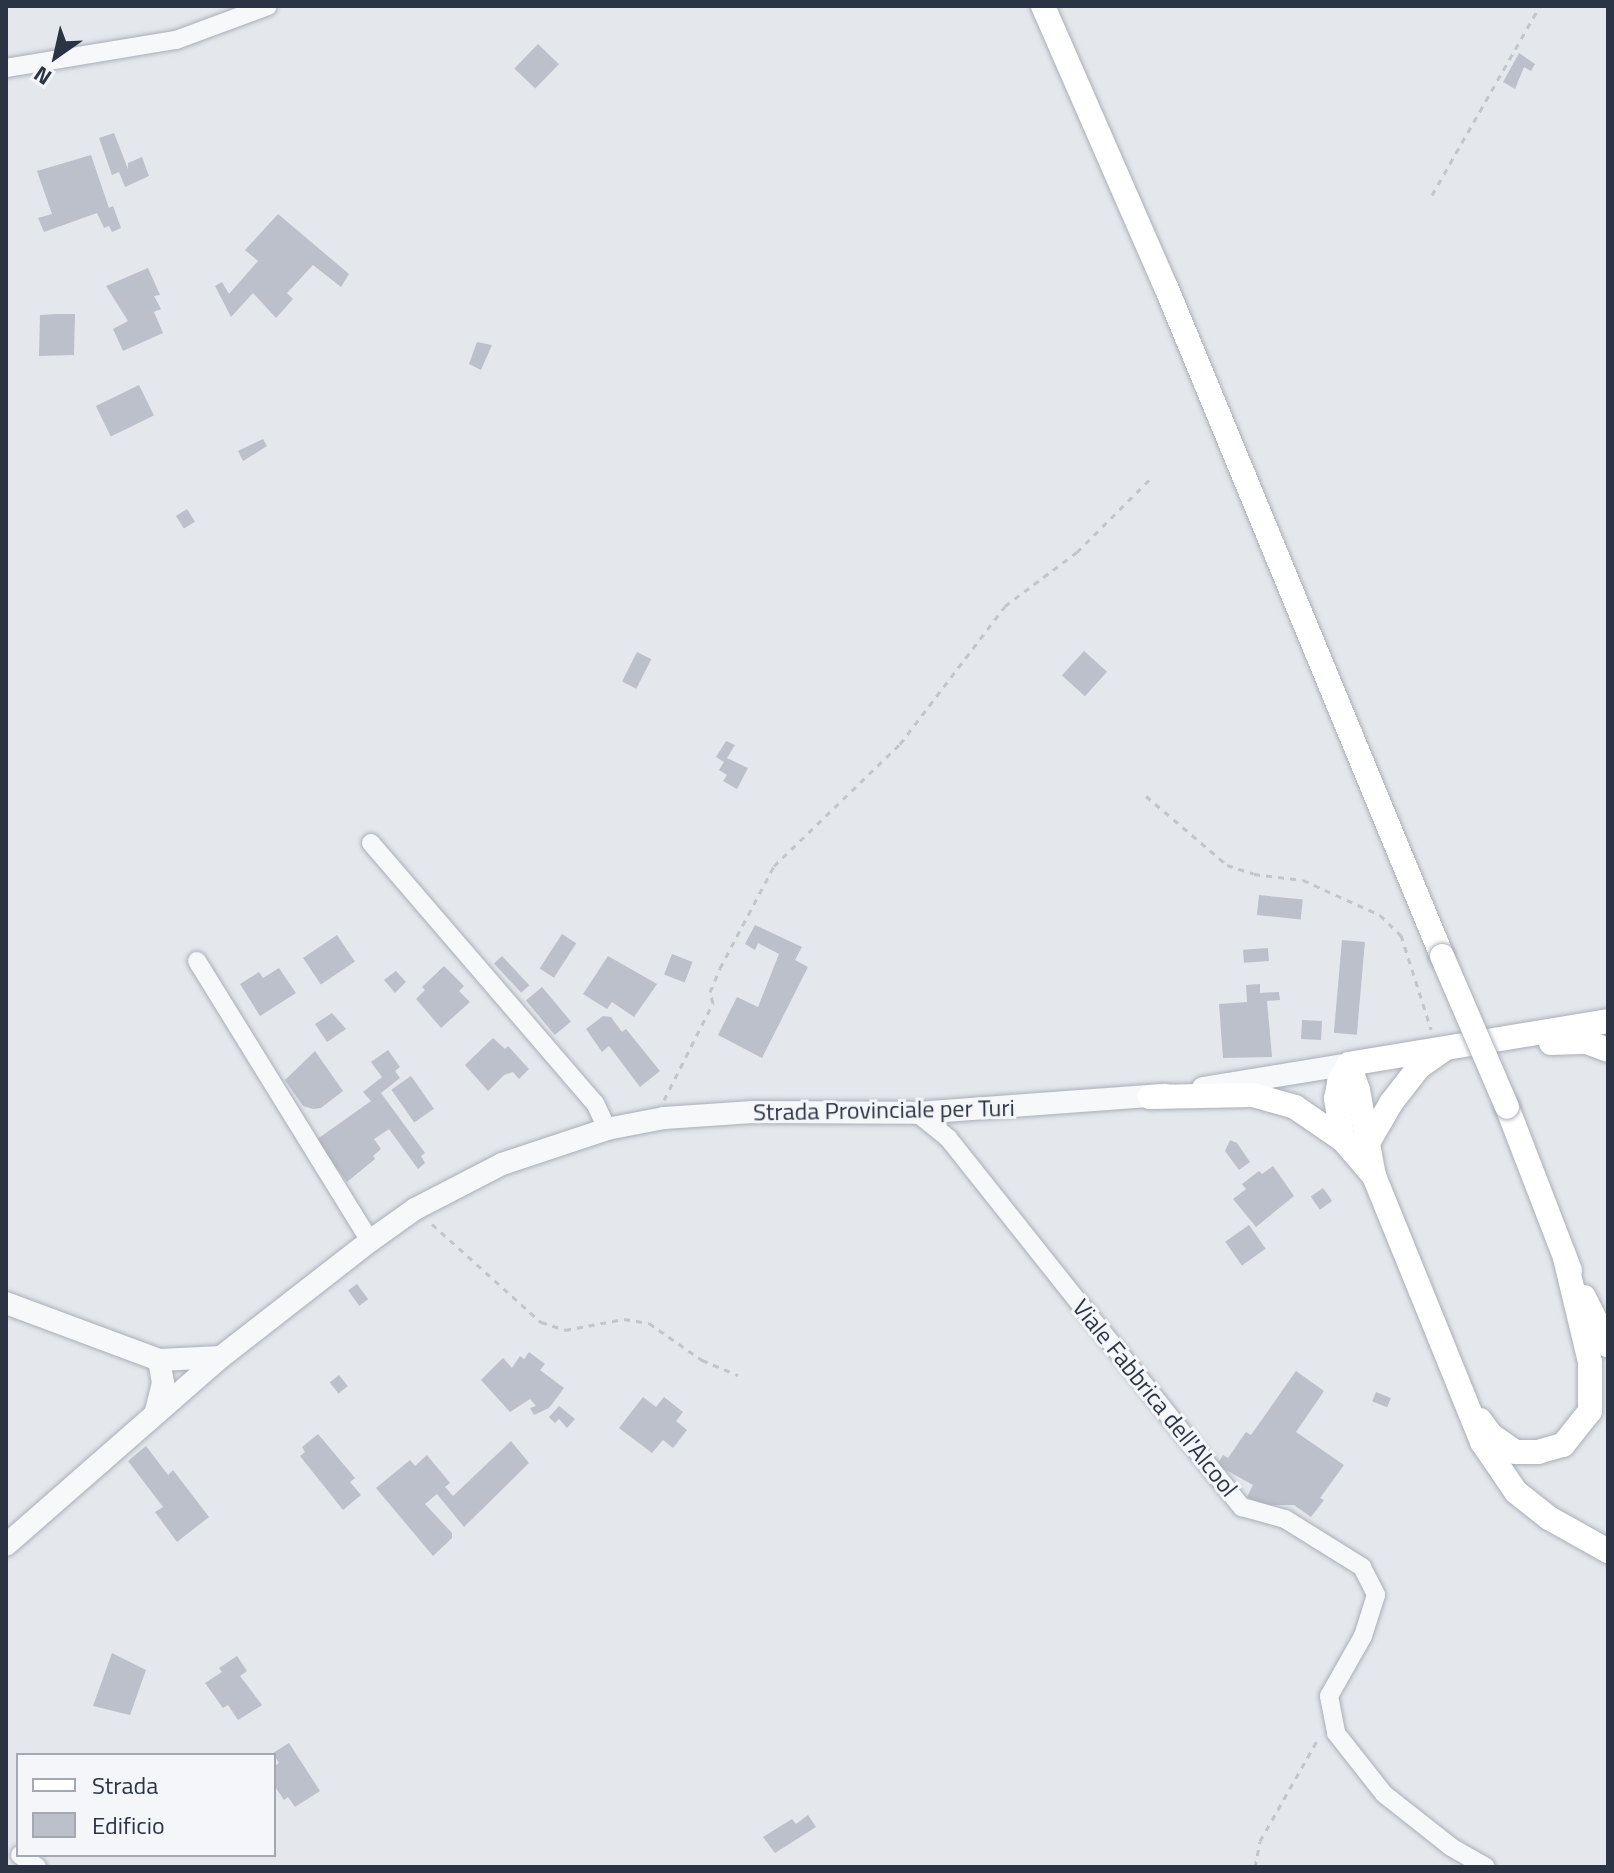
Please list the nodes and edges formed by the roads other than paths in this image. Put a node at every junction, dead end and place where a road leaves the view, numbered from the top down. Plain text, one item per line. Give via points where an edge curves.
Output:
1 (268, 6) edge
2 (1043, 6) edge
3 (6, 68) edge
4 (371, 843) dead end
5 (197, 961) dead end
6 (1608, 1021) edge
7 (1451, 1047) junction
8 (1608, 1050) edge
9 (1349, 1064) junction
10 (1150, 1097) junction
11 (917, 1113) junction
12 (607, 1129) junction
13 (1343, 1140) junction
14 (1369, 1141) junction
15 (1374, 1176) junction
16 (370, 1241) junction
17 (1565, 1258) junction
18 (6, 1303) edge
19 (1608, 1345) edge
20 (221, 1357) junction
21 (159, 1360) junction
22 (1608, 1374) edge
23 (1471, 1409) junction
24 (156, 1411) junction
25 (6, 1545) edge
26 (1608, 1551) edge
27 (1486, 1867) edge

1 - 3 street via 176,40
2 - 17 main road, bridge via 1166,287
4 - 12 street via 595,1103
5 - 16 street
6 - 7 main road, Strada Provinciale per Turi
7 - 8 main road via 1587,1042
7 - 9 main road, Strada Provinciale per Turi
7 - 14 main road via 1419,1067
9 - 10 street, Strada Provinciale per Turi
9 - 13 main road via 1336,1099
9 - 14 main road
10 - 11 street, Strada Provinciale per Turi
10 - 13 main road via 1253,1095 1295,1107
11 - 12 street, Strada Provinciale per Turi via 753,1112 664,1118
11 - 27 street, Viale Fabbrica dell'Alcool via 948,1138 1242,1507 1285,1519 1362,1567 1376,1595 1363,1636 1329,1696 1336,1733 1384,1794 1451,1847
12 - 16 street, Strada Provinciale per Turi via 502,1164 415,1209
13 - 15 main road
14 - 15 main road
15 - 23 main road
16 - 20 street, Strada Provinciale per Turi
17 - 19 main road
17 - 22 main road
17 - 23 main road via 1590,1362 1593,1398 1581,1426 1563,1445 1515,1452 1491,1435
18 - 21 street
20 - 21 street
20 - 24 street, Strada Provinciale per Turi
21 - 24 street via 163,1383
23 - 26 main road via 1482,1442 1516,1492 1549,1518
24 - 25 street, Strada Provinciale per Turi

